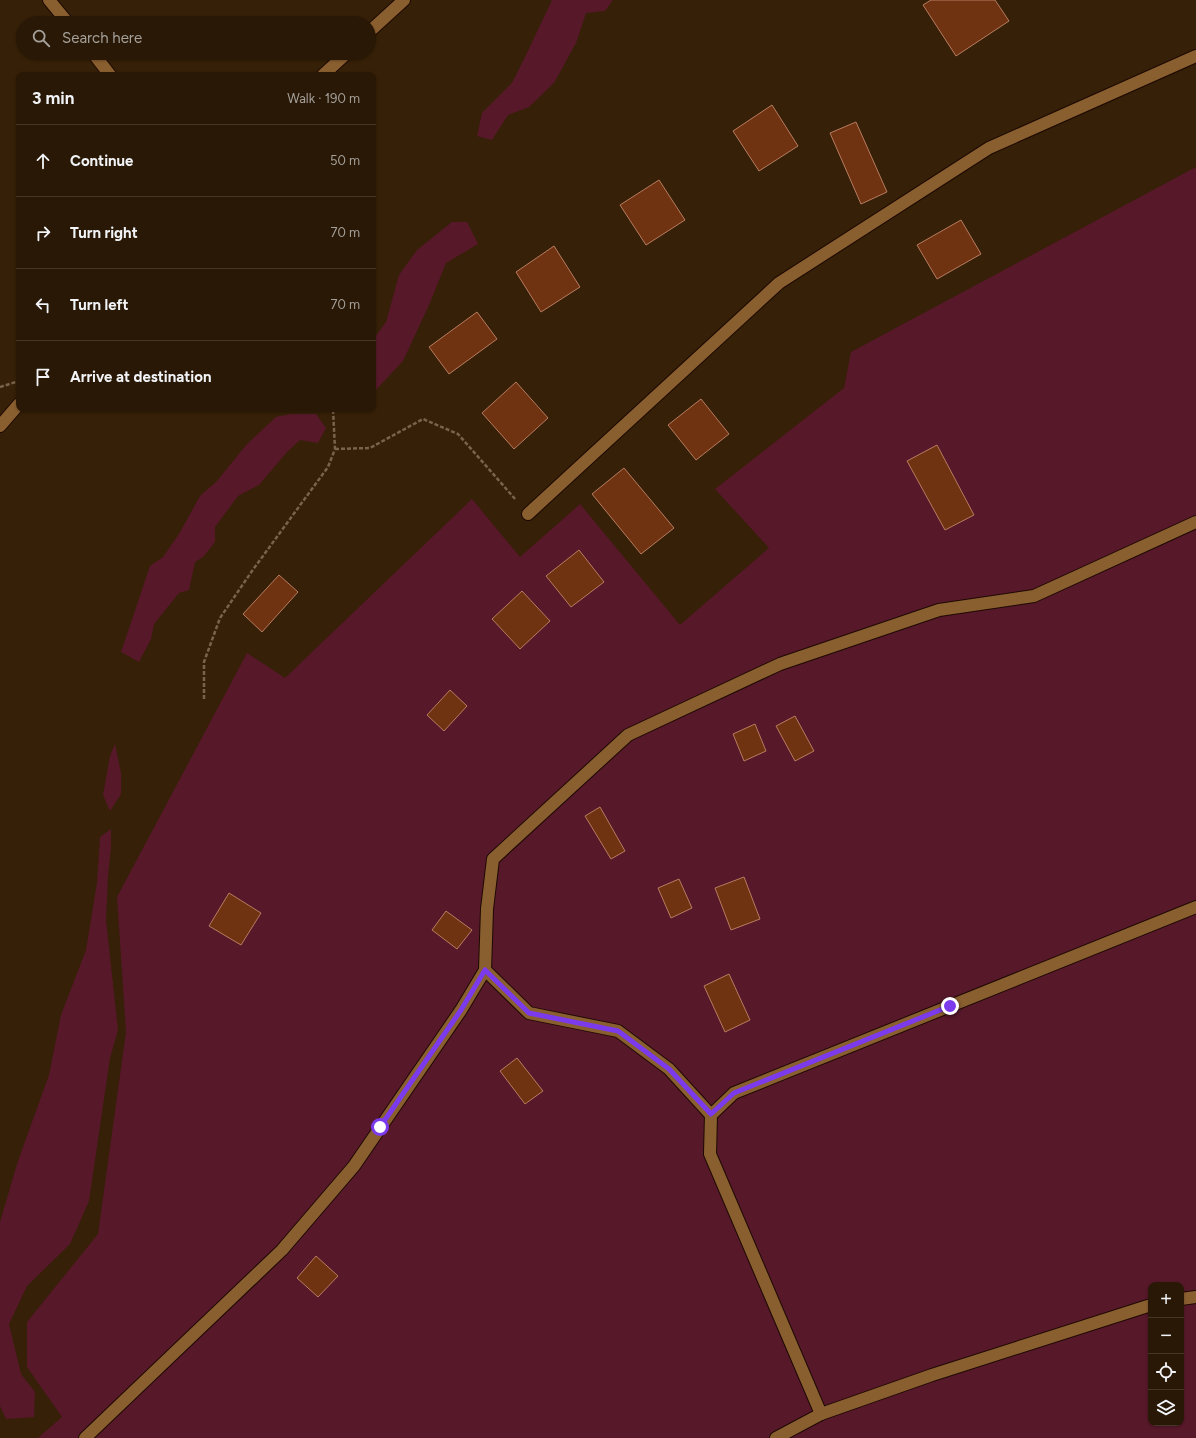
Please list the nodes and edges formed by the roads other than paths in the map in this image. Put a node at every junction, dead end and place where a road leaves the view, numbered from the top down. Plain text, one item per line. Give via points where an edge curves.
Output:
1 (48, 0) edge
2 (404, 0) edge
3 (62, 16) edge
4 (376, 26) edge
5 (1196, 56) edge
6 (98, 60) edge
7 (339, 60) edge
8 (108, 72) edge
9 (326, 72) edge
10 (16, 407) edge
11 (0, 426) edge
12 (528, 514) road end
13 (1196, 522) edge
14 (1196, 907) edge
15 (485, 970) junction
16 (711, 1114) junction
17 (1196, 1297) edge
18 (1184, 1299) edge
19 (1148, 1306) edge
20 (821, 1414) junction
21 (85, 1438) edge
22 (776, 1438) edge

1 - 3 street
2 - 4 street
5 - 12 street via 989,148 779,283
6 - 8 street
7 - 9 street
10 - 11 street
13 - 15 street via 1034,596 939,610 780,664 628,735 493,859 487,909
14 - 16 street via 734,1093
15 - 16 street via 529,1013 618,1031 669,1069
15 - 21 street via 461,1010 349,1172 282,1250
16 - 20 street via 710,1154
17 - 18 street
19 - 20 street via 932,1375
20 - 22 street

